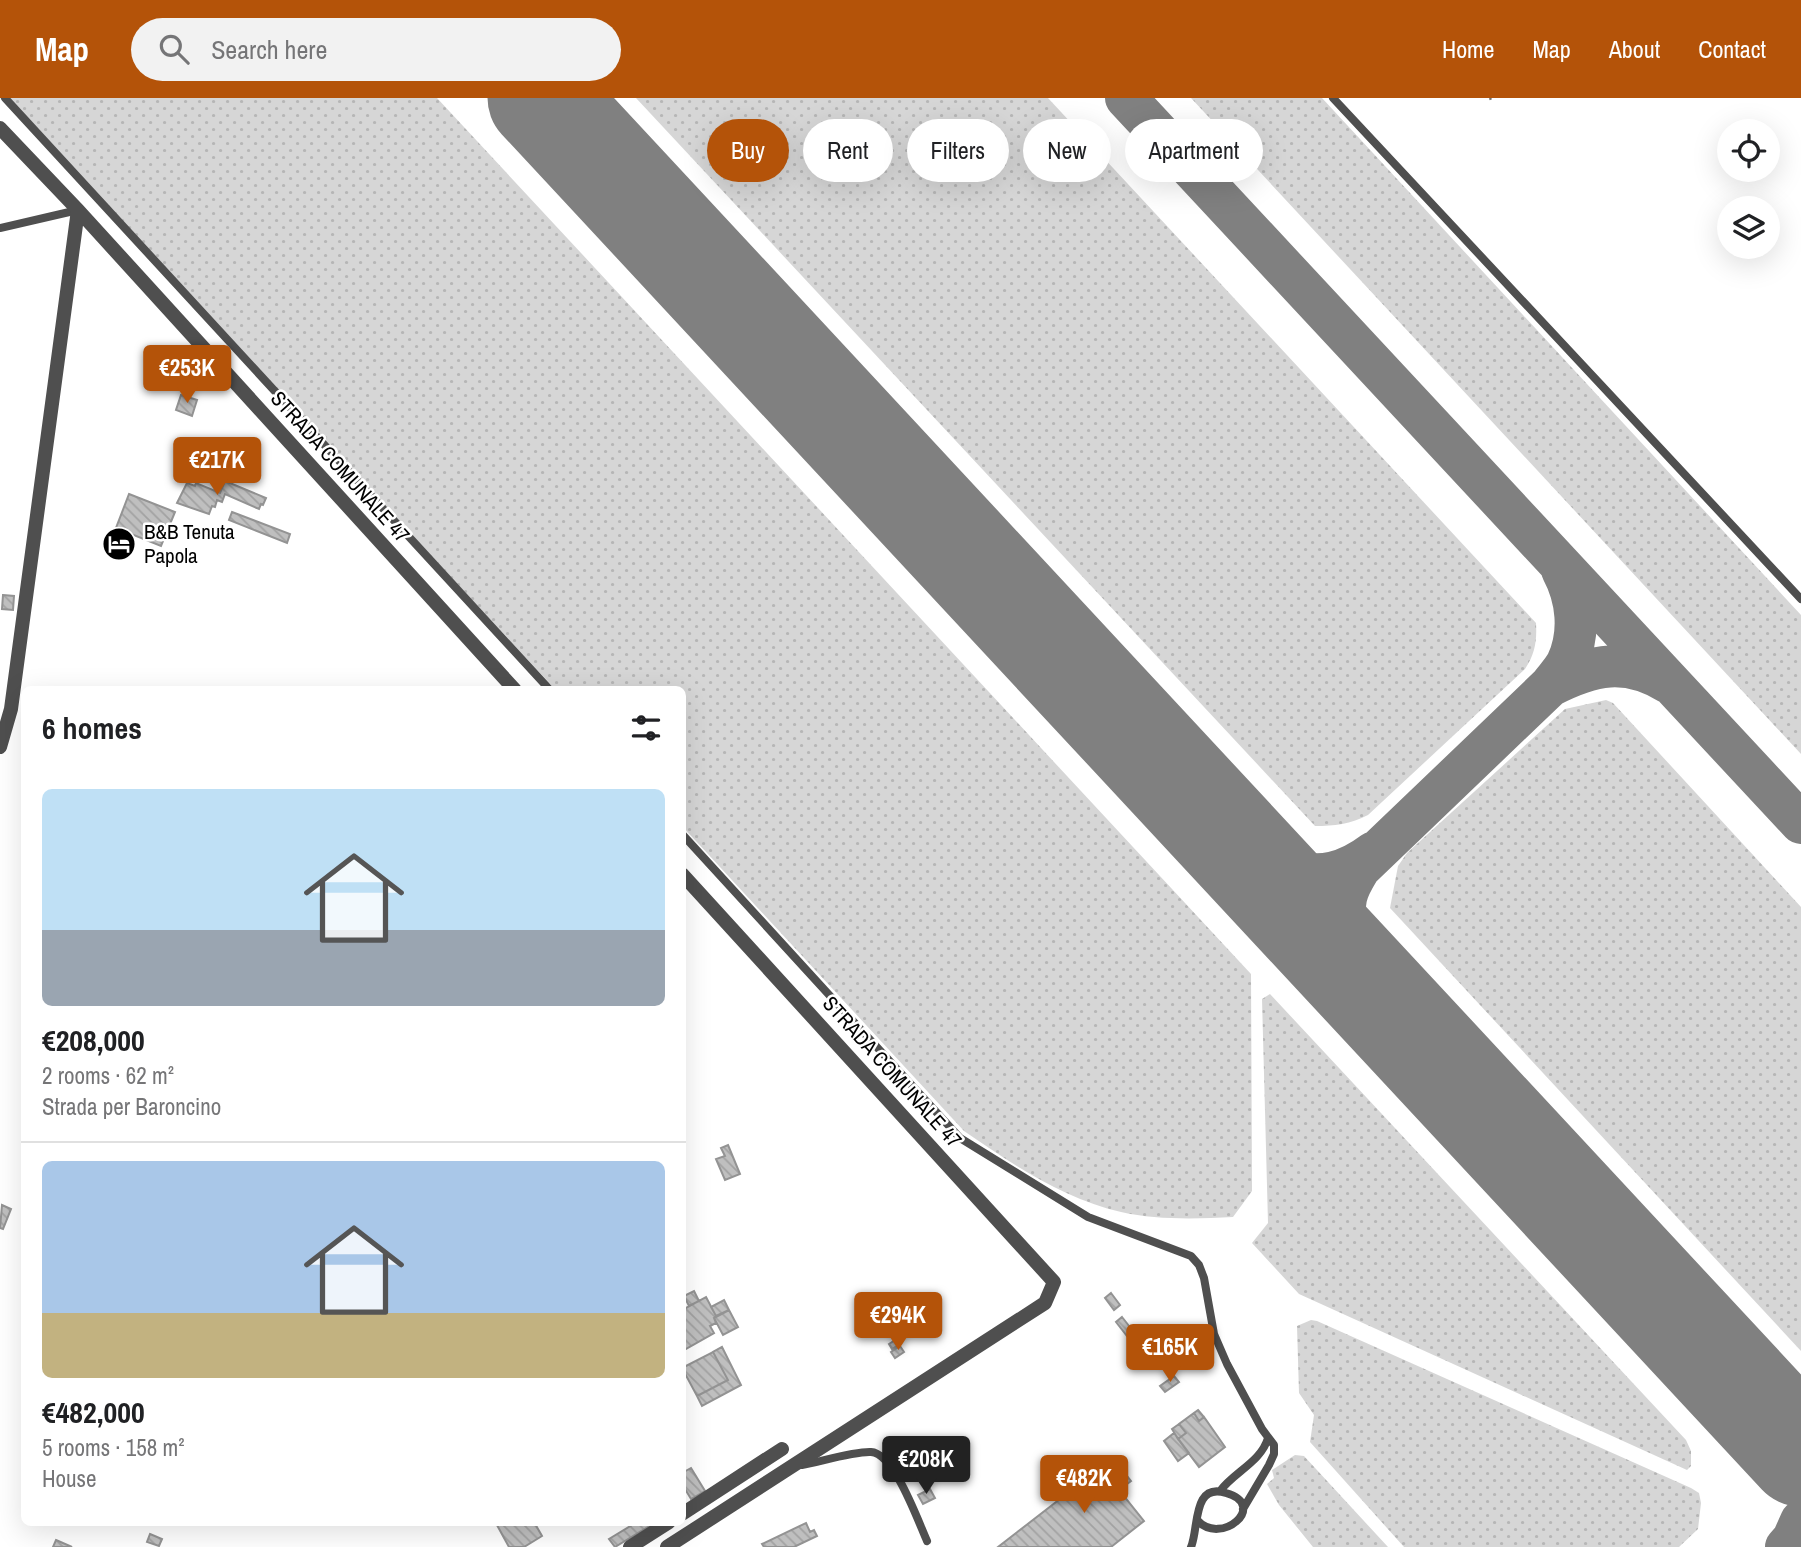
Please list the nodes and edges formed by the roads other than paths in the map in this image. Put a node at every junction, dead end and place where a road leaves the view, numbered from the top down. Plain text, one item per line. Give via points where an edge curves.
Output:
1 (5, 98) edge
2 (1333, 98) edge
3 (0, 128) edge
4 (78, 210) junction
5 (0, 228) edge
6 (1801, 599) edge
7 (510, 686) edge
8 (546, 686) edge
9 (7, 690) edge
10 (0, 747) edge
11 (686, 838) edge
12 (686, 878) edge
13 (1268, 1438) junction
14 (782, 1449) dead end
15 (793, 1466) junction
16 (1220, 1491) junction
17 (1243, 1509) junction
18 (686, 1511) edge
19 (1197, 1520) junction
20 (662, 1526) edge
21 (927, 1541) dead end
22 (631, 1547) edge
23 (667, 1547) edge
24 (1191, 1547) edge

1 - 8 lane
2 - 6 lane
3 - 4 street, STRADA COMUNALE 47
4 - 5 lane
4 - 7 street, STRADA COMUNALE 47
4 - 9 street
9 - 10 street via 11,709
11 - 13 lane via 961,1138 1088,1217 1191,1256 1204,1278 1218,1344
12 - 15 street, STRADA COMUNALE 47 via 1054,1282 1045,1303
13 - 16 lane via 1258,1456
13 - 17 lane via 1274,1454
14 - 18 street
15 - 21 lane via 872,1452 883,1455
15 - 23 street
16 - 17 lane via 1238,1500
16 - 19 lane via 1201,1500
17 - 19 lane via 1243,1520 1230,1536 1210,1536
19 - 24 lane
20 - 22 street

